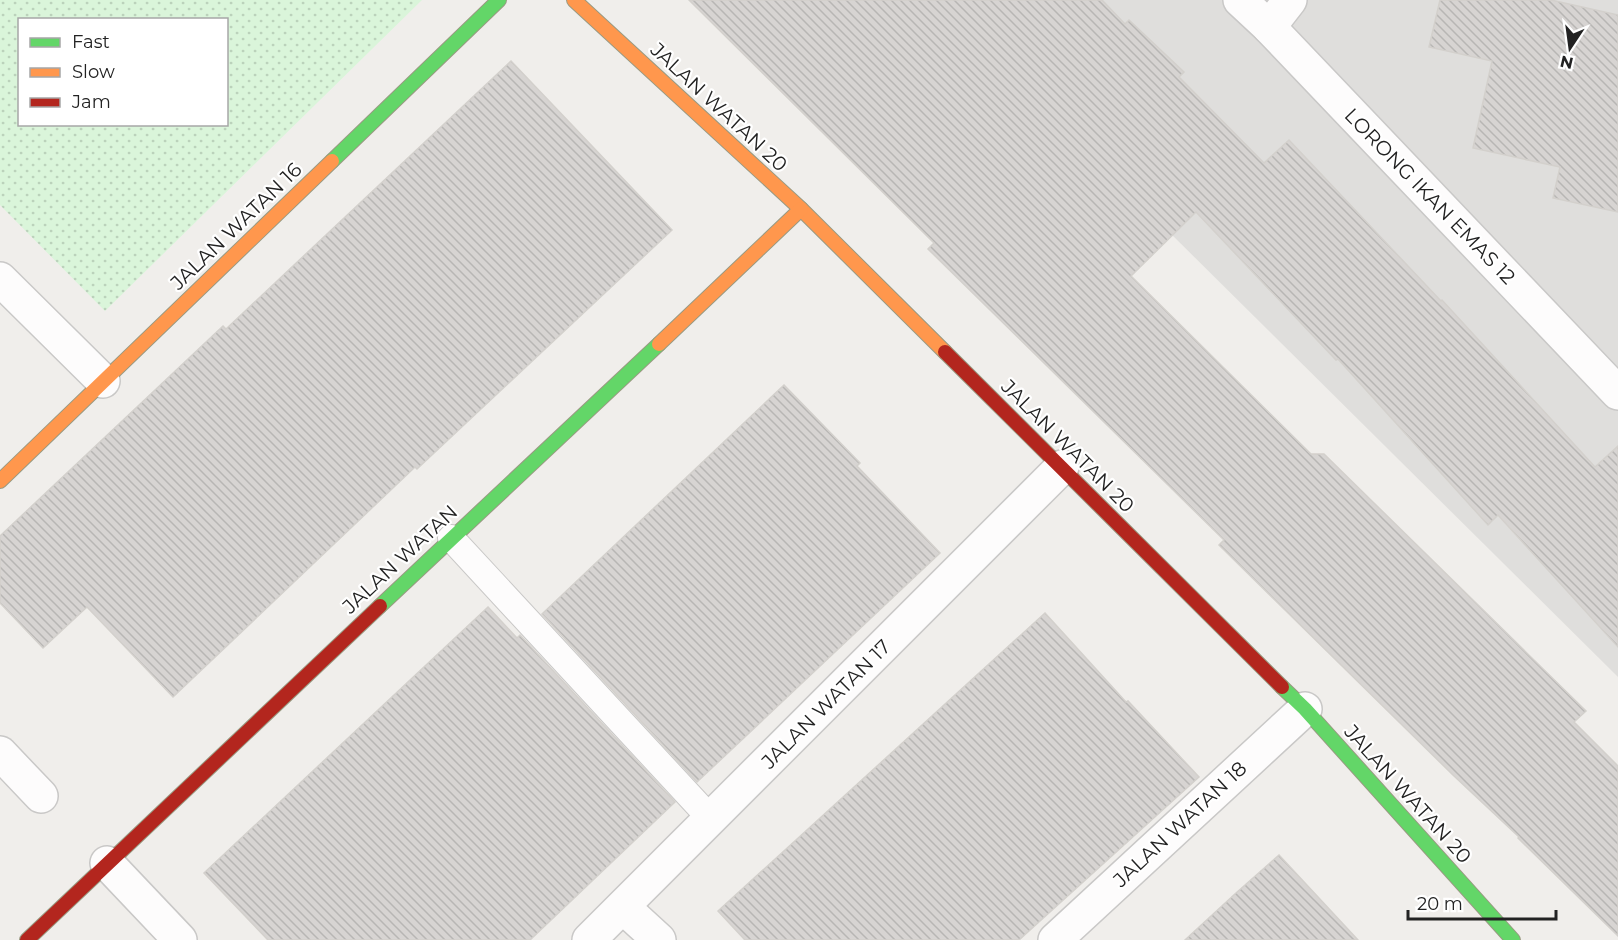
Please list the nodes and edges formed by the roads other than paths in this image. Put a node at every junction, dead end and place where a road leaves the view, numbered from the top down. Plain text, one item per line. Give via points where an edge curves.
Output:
1 (498, 0) edge
2 (574, 0) edge
3 (1240, 0) edge
4 (1290, 0) edge
5 (1269, 27) junction
6 (801, 209) junction
7 (0, 279) edge
8 (103, 381) junction
9 (1618, 393) edge
10 (1062, 467) junction
11 (0, 481) edge
12 (451, 538) junction
13 (1305, 709) junction
14 (0, 753) edge
15 (41, 795) dead end
16 (711, 819) junction
17 (107, 863) junction
18 (623, 907) junction
19 (27, 940) edge
20 (180, 940) edge
21 (589, 940) edge
22 (659, 940) edge
23 (1055, 940) edge
24 (1513, 940) edge

1 - 8 street, JALAN WATAN 16
2 - 6 street, JALAN WATAN 20
3 - 5 street, LORONG IKAN EMAS 12
4 - 5 street
5 - 9 street, LORONG IKAN EMAS 12
6 - 10 street, JALAN WATAN 20
6 - 12 street, JALAN WATAN
7 - 8 street
8 - 11 street, JALAN WATAN 16
10 - 13 street, JALAN WATAN 20
10 - 16 street, JALAN WATAN 17
12 - 16 lane
12 - 17 street, JALAN WATAN
13 - 23 street, JALAN WATAN 18
13 - 24 street, JALAN WATAN 20
14 - 15 street
16 - 18 street, JALAN WATAN 17
17 - 19 street, JALAN WATAN
17 - 20 street
18 - 21 street, JALAN WATAN 17
18 - 22 street

